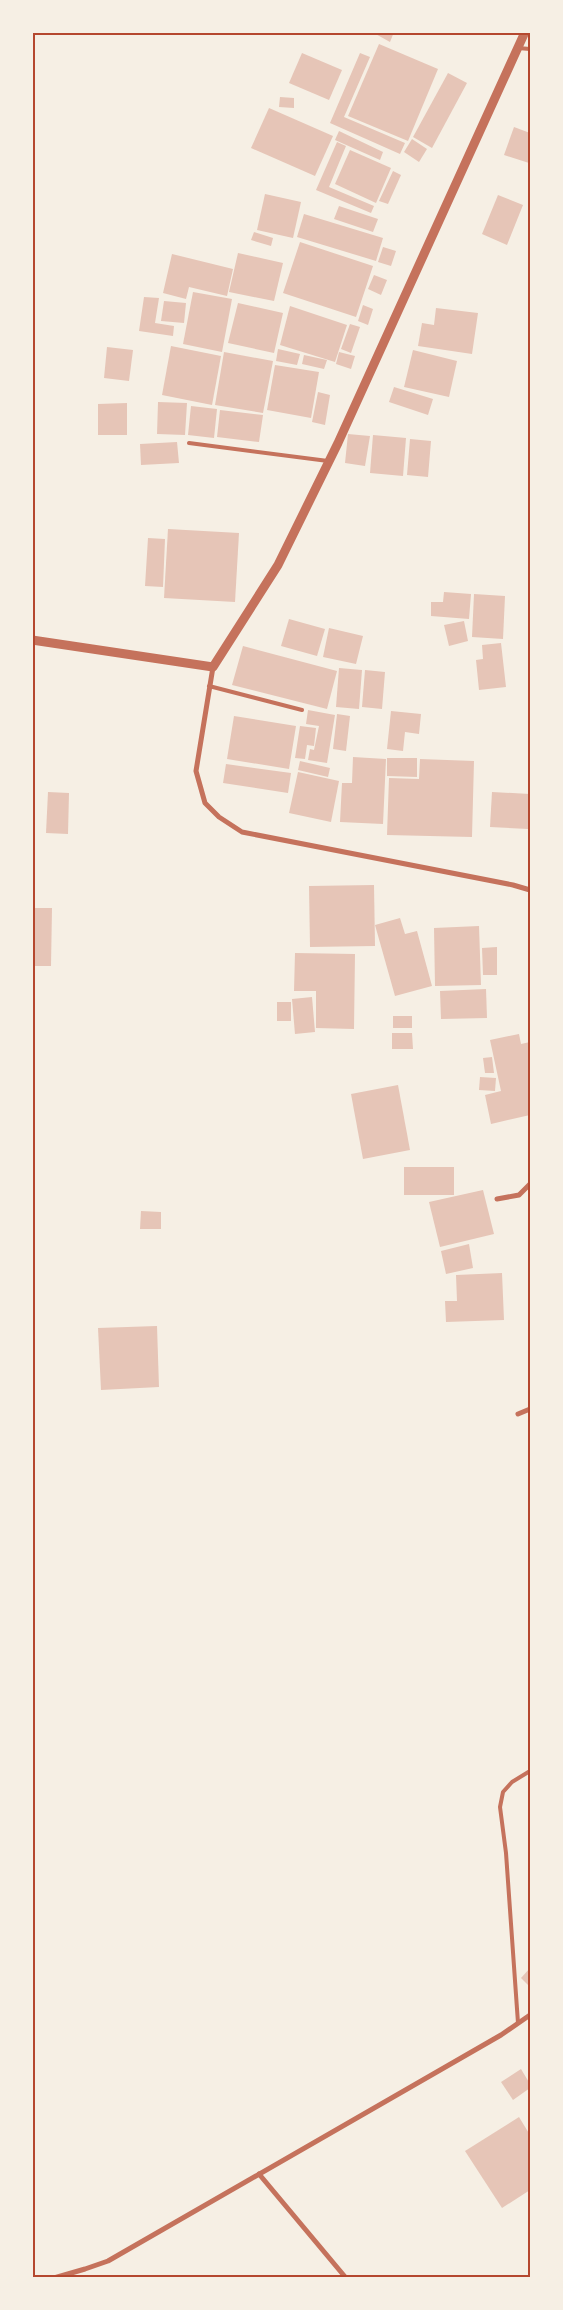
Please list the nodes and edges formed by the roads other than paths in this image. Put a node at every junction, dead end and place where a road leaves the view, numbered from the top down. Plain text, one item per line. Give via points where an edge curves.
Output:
1 (526, 32) edge
2 (518, 48) junction
3 (530, 49) edge
4 (189, 443) dead end
5 (329, 462) junction
6 (32, 640) edge
7 (212, 667) junction
8 (209, 686) junction
9 (302, 710) dead end
10 (530, 890) edge
11 (530, 1184) edge
12 (496, 1200) dead end
13 (530, 1409) edge
14 (518, 1414) dead end
15 (530, 1772) edge
16 (530, 2015) edge
17 (518, 2023) junction
18 (259, 2174) junction
19 (66, 2276) edge
20 (54, 2278) edge
21 (346, 2278) edge

1 - 2 street
2 - 3 lane
2 - 5 street
4 - 5 lane
5 - 7 street via 278,565
6 - 7 street
7 - 8 street
8 - 9 lane
8 - 10 street via 196,771 205,803 242,832 503,882
11 - 12 street via 519,1195
13 - 14 street
15 - 17 lane via 512,1782 503,1792 500,1807
16 - 17 street
17 - 18 street
18 - 19 street via 108,2261
18 - 21 street
19 - 20 street

